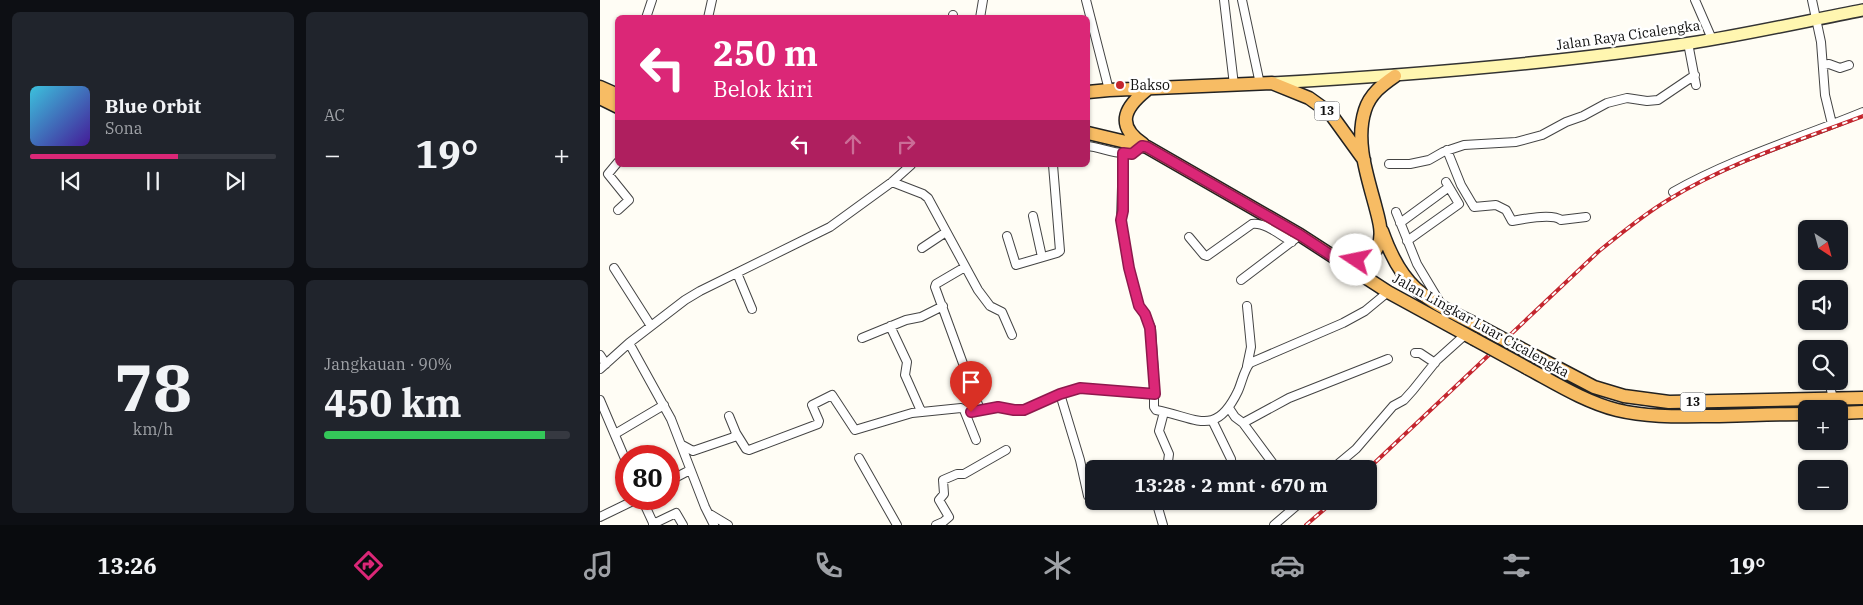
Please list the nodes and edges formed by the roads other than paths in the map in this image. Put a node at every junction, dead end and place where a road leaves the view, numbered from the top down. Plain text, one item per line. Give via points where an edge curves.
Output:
1 (652, 0) edge
2 (712, 0) edge
3 (983, 0) edge
4 (1086, 0) edge
5 (1224, 0) edge
6 (1242, 0) edge
7 (1695, 0) edge
8 (1812, 0) edge
9 (1863, 10) edge
10 (647, 15) edge
11 (709, 15) edge
12 (980, 15) edge
13 (1090, 15) edge
14 (1090, 16) edge
15 (1816, 19) junction
16 (1712, 39) junction
17 (1688, 44) junction
18 (1823, 65) junction
19 (1849, 65) dead end
20 (1395, 76) junction
21 (1695, 76) junction
22 (1266, 83) junction
23 (1696, 84) dead end
24 (1234, 85) junction
25 (600, 87) edge
26 (1150, 88) junction
27 (1109, 90) junction
28 (1090, 92) edge
29 (615, 94) edge
30 (600, 98) edge
31 (615, 106) edge
32 (1863, 112) edge
33 (1832, 124) junction
34 (1090, 133) edge
35 (1090, 146) edge
36 (1145, 147) junction
37 (1447, 150) junction
38 (1123, 153) junction
39 (1364, 160) junction
40 (1389, 164) dead end
41 (615, 166) edge
42 (909, 167) edge
43 (1053, 167) edge
44 (892, 182) junction
45 (1673, 192) dead end
46 (618, 210) dead end
47 (1396, 212) dead end
48 (1033, 216) dead end
49 (1586, 217) dead end
50 (1400, 223) junction
51 (1380, 224) junction
52 (946, 232) junction
53 (1007, 236) dead end
54 (1189, 237) dead end
55 (1296, 238) junction
56 (1407, 241) junction
57 (922, 248) dead end
58 (1332, 256) junction
59 (1042, 258) junction
60 (965, 267) junction
61 (614, 268) dead end
62 (737, 273) junction
63 (1241, 280) dead end
64 (1388, 292) junction
65 (943, 306) junction
66 (1246, 306) dead end
67 (1443, 308) junction
68 (752, 309) dead end
69 (651, 326) junction
70 (890, 326) junction
71 (1012, 335) dead end
72 (1470, 337) junction
73 (862, 338) dead end
74 (629, 343) junction
75 (1415, 353) dead end
76 (600, 355) edge
77 (1388, 359) dead end
78 (1435, 362) junction
79 (603, 366) edge
80 (1247, 366) junction
81 (1831, 390) edge
82 (1060, 394) junction
83 (1155, 394) junction
84 (1863, 398) edge
85 (1833, 399) junction
86 (600, 400) edge
87 (664, 405) junction
88 (1230, 408) junction
89 (980, 410) junction
90 (921, 411) junction
91 (1164, 412) junction
92 (1863, 412) edge
93 (1848, 413) edge
94 (1798, 414) edge
95 (966, 415) junction
96 (729, 416) dead end
97 (1212, 420) junction
98 (1243, 423) junction
99 (615, 434) junction
100 (736, 434) junction
101 (976, 440) dead end
102 (619, 445) edge
103 (682, 445) junction
104 (1006, 450) dead end
105 (859, 458) dead end
106 (1168, 460) edge
107 (1231, 460) edge
108 (1270, 460) edge
109 (1343, 460) edge
110 (690, 470) junction
111 (680, 475) edge
112 (1085, 482) edge
113 (615, 510) edge
114 (647, 510) edge
115 (1159, 510) edge
116 (1292, 510) edge
117 (708, 513) junction
118 (600, 517) edge
119 (654, 525) edge
120 (683, 525) edge
121 (714, 525) edge
122 (728, 525) edge
123 (897, 525) edge
124 (936, 525) edge
125 (1163, 525) edge
126 (1274, 525) edge

1 - 10 street
2 - 11 street
3 - 12 street
4 - 13 street
5 - 24 street
6 - 22 street
7 - 16 street
8 - 15 street
9 - 15 main road, Jalan Raya Cicalengka
14 - 27 street
15 - 16 main road, Jalan Raya Cicalengka
15 - 18 street
16 - 17 main road, Jalan Raya Cicalengka
17 - 20 main road, Jalan Raya Cicalengka
17 - 21 street
18 - 19 street via 1832,64 1838,68
18 - 33 street via 1825,95
20 - 22 main road, Jalan Raya Cicalengka
20 - 39 highway via 1379,88 1365,108 1361,137
21 - 23 street
21 - 37 street via 1658,100 1627,98 1609,102 1542,136
22 - 24 highway, 13
22 - 39 highway, 13 via 1309,98 1330,113
24 - 26 highway, 13
25 - 29 highway
26 - 27 highway, 13
26 - 36 highway via 1128,108 1126,118 1129,131
27 - 28 highway, 13
30 - 31 highway
32 - 33 street
33 - 45 street via 1733,163
34 - 36 highway, Jalan Lingkar Luar Cicalengka / 13
35 - 38 street
36 - 38 street via 1132,154
36 - 55 highway, Jalan Lingkar Luar Cicalengka / 13
37 - 40 street via 1429,160
37 - 49 street via 1474,207 1496,204 1506,210 1512,221 1538,217 1561,220
38 - 83 street via 1121,220 1139,306 1150,328
39 - 51 highway, 13
41 - 46 street via 608,174 629,200
42 - 44 street
43 - 59 street via 1060,248 1057,253
44 - 52 street via 924,194
44 - 62 street via 830,228
47 - 50 street
48 - 59 street
50 - 56 street
50 - 56 street via 1448,184 1459,204
51 - 58 highway via 1379,245 1365,259
51 - 67 highway, Jalan Lingkar Luar Cicalengka / 13 via 1404,277 1418,292
52 - 57 street
52 - 60 street
53 - 59 street via 1016,264
54 - 55 street via 1204,256 1255,223
55 - 58 highway, Jalan Lingkar Luar Cicalengka / 13
55 - 63 street
56 - 67 street
58 - 64 highway, Jalan Lingkar Luar Cicalengka / 13
60 - 65 street via 935,286
60 - 71 street via 984,299 993,309 1002,312
61 - 69 street
62 - 68 street
62 - 69 street via 684,300
64 - 72 highway, Jalan Lingkar Luar Cicalengka / 13
64 - 80 street via 1365,311 1343,323
65 - 70 street via 921,317
65 - 89 street
66 - 80 street via 1251,347
67 - 85 highway, Jalan Lingkar Luar Cicalengka / 13, bridge via 1594,387 1624,396 1669,402
69 - 74 street
70 - 73 street
70 - 90 street via 907,362 905,375
72 - 78 street
72 - 94 highway, Jalan Lingkar Luar Cicalengka / 13, bridge via 1568,390 1615,409 1638,414 1688,416
74 - 79 street
74 - 87 street
75 - 78 street
76 - 79 street
77 - 98 street via 1290,398
78 - 109 street via 1404,400 1393,406
80 - 88 street
81 - 85 street
82 - 83 street via 1088,388
82 - 89 street via 1024,410 998,407
82 - 112 street
83 - 91 street via 1155,409
84 - 85 highway, Jalan Lingkar Luar Cicalengka / 13
86 - 99 street
87 - 99 street
87 - 103 street
88 - 97 street
88 - 98 street
89 - 95 street
90 - 95 street via 961,408
90 - 100 street via 855,430 832,395 812,405 818,424 749,450
91 - 97 street via 1200,422
91 - 106 street via 1159,431 1169,454
92 - 93 highway
95 - 101 street
96 - 100 street
97 - 107 street
98 - 108 street
99 - 102 street
100 - 103 street via 693,451
103 - 110 street
104 - 124 street via 964,474 944,480 944,494 939,500 949,516
105 - 123 street
110 - 111 street
110 - 117 street
113 - 118 street
114 - 119 street
115 - 125 street
116 - 126 street
117 - 121 street
117 - 122 street
119 - 120 street via 676,513

